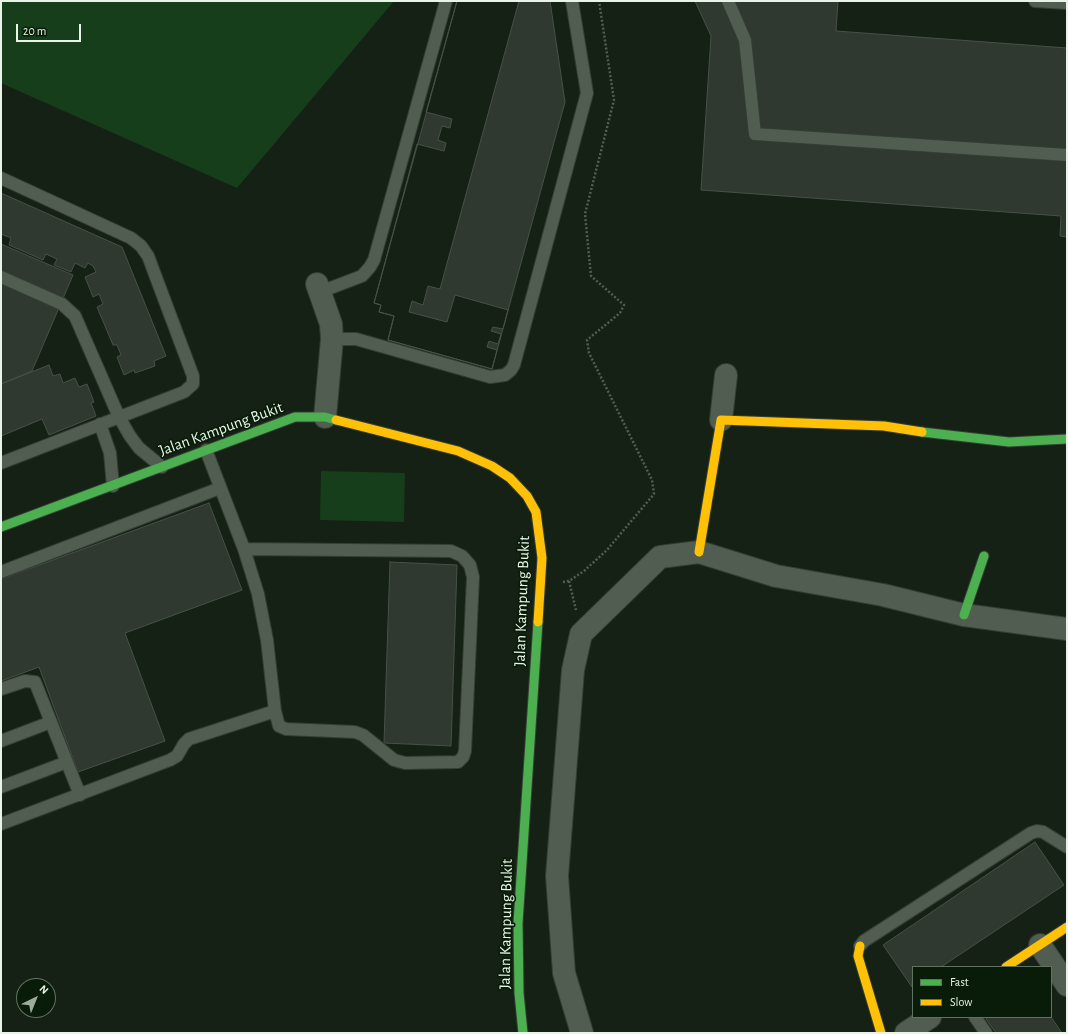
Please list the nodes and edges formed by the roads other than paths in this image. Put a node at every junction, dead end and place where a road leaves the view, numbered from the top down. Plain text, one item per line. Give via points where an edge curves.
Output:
1 (446, 1) edge
2 (572, 1) edge
3 (728, 1) edge
4 (1035, 1) edge
5 (1067, 3) edge
6 (1067, 155) edge
7 (1, 178) edge
8 (1, 277) edge
9 (318, 288) joint
10 (332, 339) junction
11 (726, 375) dead end
12 (119, 417) junction
13 (325, 417) junction
14 (721, 420) junction
15 (100, 424) junction
16 (1067, 440) edge
17 (206, 450) junction
18 (1, 462) edge
19 (162, 467) junction
20 (113, 486) junction
21 (220, 488) junction
22 (1, 527) edge
23 (244, 549) junction
24 (699, 552) junction
25 (984, 556) dead end
26 (1, 572) edge
27 (964, 615) junction
28 (1067, 629) edge
29 (1, 689) edge
30 (275, 711) junction
31 (51, 722) junction
32 (1, 741) edge
33 (67, 762) junction
34 (1, 786) edge
35 (80, 795) junction
36 (1, 824) edge
37 (1067, 847) edge
38 (1067, 927) edge
39 (1040, 945) junction
40 (860, 946) joint
41 (1008, 966) edge
42 (1067, 985) edge
43 (928, 1018) edge
44 (976, 1018) edge
45 (523, 1033) edge
46 (582, 1033) edge
47 (881, 1033) edge
48 (906, 1033) edge
49 (986, 1033) edge

1 - 9 lane via 374,260 362,276
2 - 10 lane via 587,93 511,370 506,375 490,376 356,339
3 - 6 lane via 745,40 755,134
4 - 5 lane
7 - 12 lane via 131,238 148,256 193,376 193,384 184,392
8 - 12 lane via 62,304 75,316
9 - 10 street via 331,324
10 - 13 street
11 - 14 street
12 - 15 lane
12 - 19 lane via 139,448
13 - 17 street, Jalan Kampung Bukit via 295,417 280,421
13 - 45 street, Jalan Kampung Bukit via 458,451 492,466 510,478 527,496 536,512 540,533 540,585 518,923 519,993
14 - 16 street via 884,426 1009,442
14 - 24 street
15 - 18 lane
15 - 20 lane via 110,453
17 - 19 street, Jalan Kampung Bukit
17 - 21 lane
19 - 20 street, Jalan Kampung Bukit
20 - 22 street, Jalan Kampung Bukit
21 - 23 lane
21 - 26 lane
23 - 30 lane via 258,594 267,640
23 - 30 lane via 451,551 462,556 470,565 473,577 465,751 458,762 405,763 394,760 363,735 355,732 282,728 277,723
24 - 27 street via 776,576 883,595
24 - 46 street via 660,557 581,634 573,670 557,876 564,973
25 - 27 street
27 - 28 street
29 - 31 lane via 25,681 35,682
30 - 35 lane via 188,739 177,756 170,760
31 - 32 lane
31 - 33 lane
33 - 34 lane
33 - 35 lane
35 - 36 lane
37 - 40 lane via 1043,832 1031,833
38 - 39 street
39 - 41 street
39 - 42 street
40 - 47 street via 858,956
43 - 48 street
44 - 49 lane

